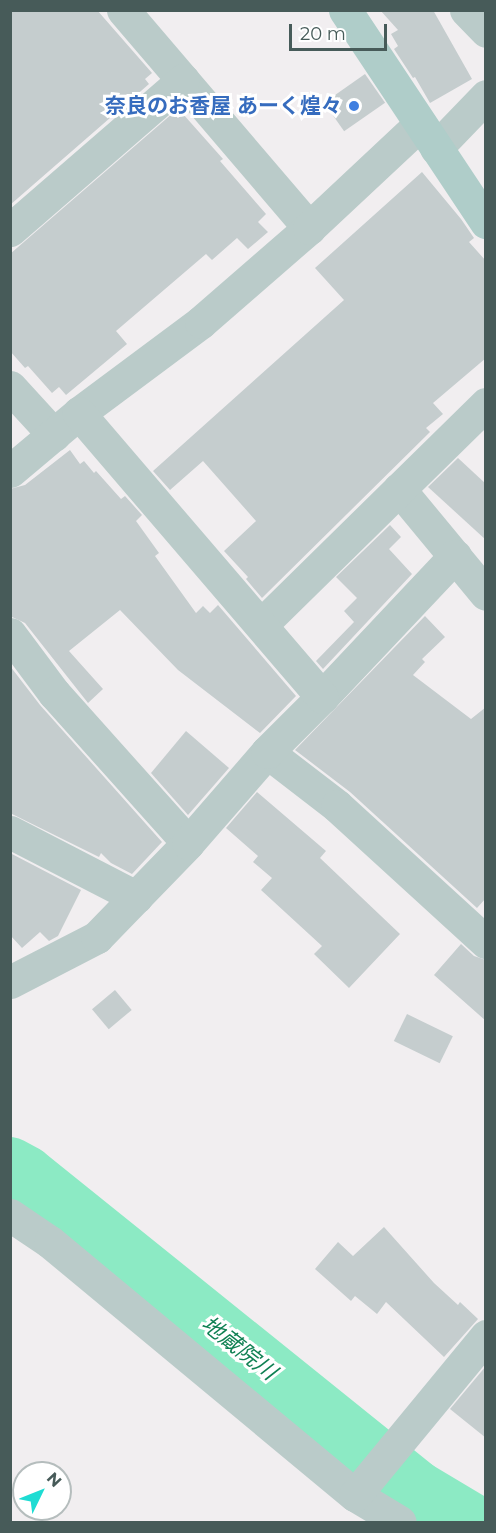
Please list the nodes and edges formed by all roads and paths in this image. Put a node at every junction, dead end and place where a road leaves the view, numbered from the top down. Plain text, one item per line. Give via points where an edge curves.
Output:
1 (123, 10) edge
2 (345, 10) edge
3 (466, 10) edge
4 (486, 31) edge
5 (183, 80) junction
6 (486, 96) edge
7 (428, 136) junction
8 (486, 222) edge
9 (309, 228) junction
10 (10, 230) edge
11 (10, 387) edge
12 (486, 404) edge
13 (79, 413) junction
14 (54, 435) junction
15 (10, 471) edge
16 (399, 489) junction
17 (455, 556) junction
18 (486, 594) edge
19 (262, 624) junction
20 (10, 634) edge
21 (322, 697) junction
22 (267, 752) junction
23 (10, 832) edge
24 (189, 843) junction
25 (136, 897) junction
26 (486, 942) edge
27 (10, 982) edge
28 (10, 1215) edge
29 (486, 1336) edge
30 (359, 1489) junction
31 (400, 1522) edge

1 - 5 street
2 - 7 main road
3 - 4 street
5 - 9 street
5 - 10 street
6 - 7 street
7 - 8 main road
7 - 9 street
9 - 13 street via 201,322
11 - 14 street
12 - 16 street
13 - 14 street
13 - 19 street
14 - 15 street
16 - 17 street
16 - 19 street
17 - 18 street
17 - 21 street
19 - 21 street
20 - 24 street via 54,693
21 - 22 street
22 - 24 street
22 - 26 street via 337,806
23 - 25 street
24 - 25 street
25 - 27 street via 97,937
28 - 30 street via 50,1242
29 - 30 street
30 - 31 street

